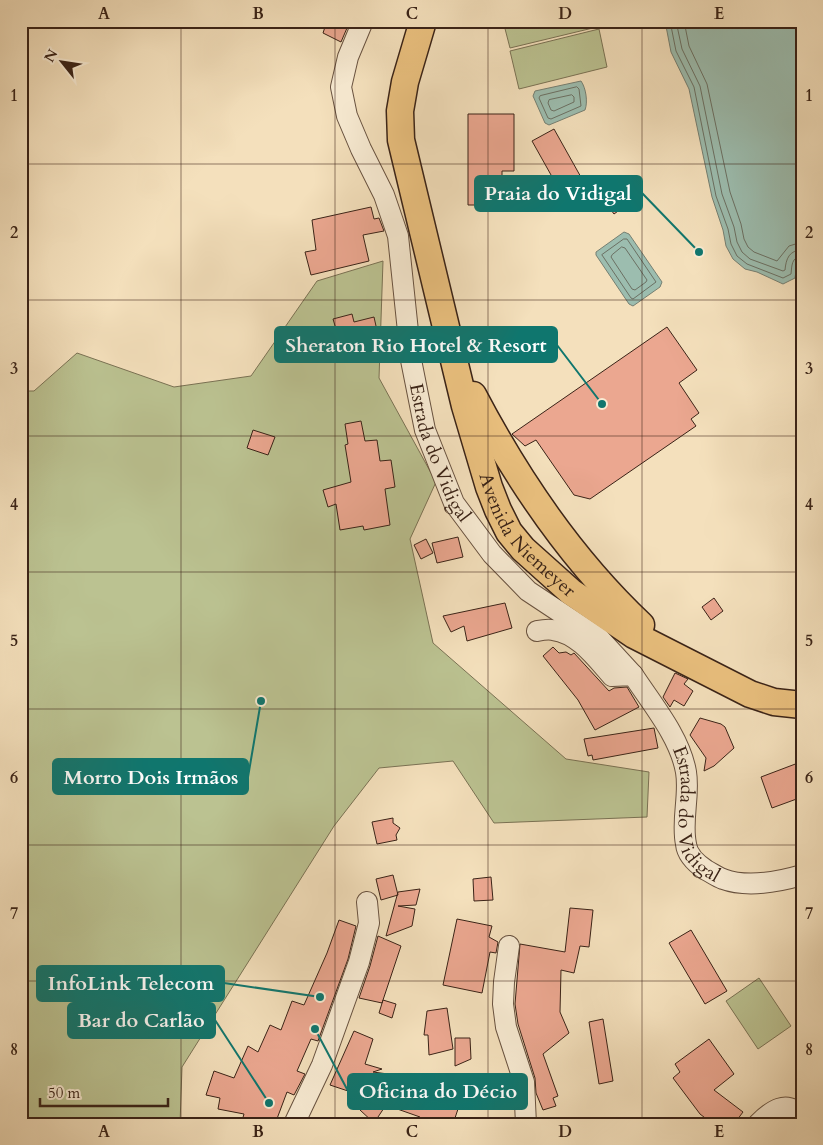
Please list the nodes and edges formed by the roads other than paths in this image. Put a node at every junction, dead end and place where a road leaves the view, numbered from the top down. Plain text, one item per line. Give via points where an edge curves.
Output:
1 (362, 21) edge
2 (422, 21) edge
3 (455, 361) junction
4 (498, 510) junction
5 (560, 534) junction
6 (560, 583) junction
7 (537, 631) dead end
8 (673, 655) junction
9 (633, 676) junction
10 (802, 705) edge
11 (802, 876) edge
12 (367, 902) dead end
13 (509, 946) dead end
14 (802, 1118) edge
15 (294, 1124) edge
16 (526, 1124) edge
17 (758, 1124) edge

1 - 9 street, Estrada do Vidigal via 341,87 360,149 384,195 398,236 411,360 425,430 454,503 492,554 528,591 599,638
2 - 3 main road, Avenida Niemeyer via 405,82 400,111 401,140
3 - 4 main road, Avenida Niemeyer via 481,463
3 - 5 main road, Avenida Niemeyer via 517,471
4 - 5 main road via 533,531
4 - 6 main road, Avenida Niemeyer via 523,550
5 - 6 main road
5 - 8 main road, Avenida Niemeyer via 613,598
6 - 8 main road, Avenida Niemeyer via 634,635
7 - 9 street via 551,629 566,633 588,648 612,676
8 - 10 main road, Avenida Niemeyer via 750,694 774,702
9 - 11 street, Estrada do Vidigal via 679,750 686,772 686,846 692,858 724,879 746,883
12 - 15 street via 369,923 359,962 322,1065
13 - 16 street via 503,1004 506,1027 524,1082
14 - 17 street via 781,1107

